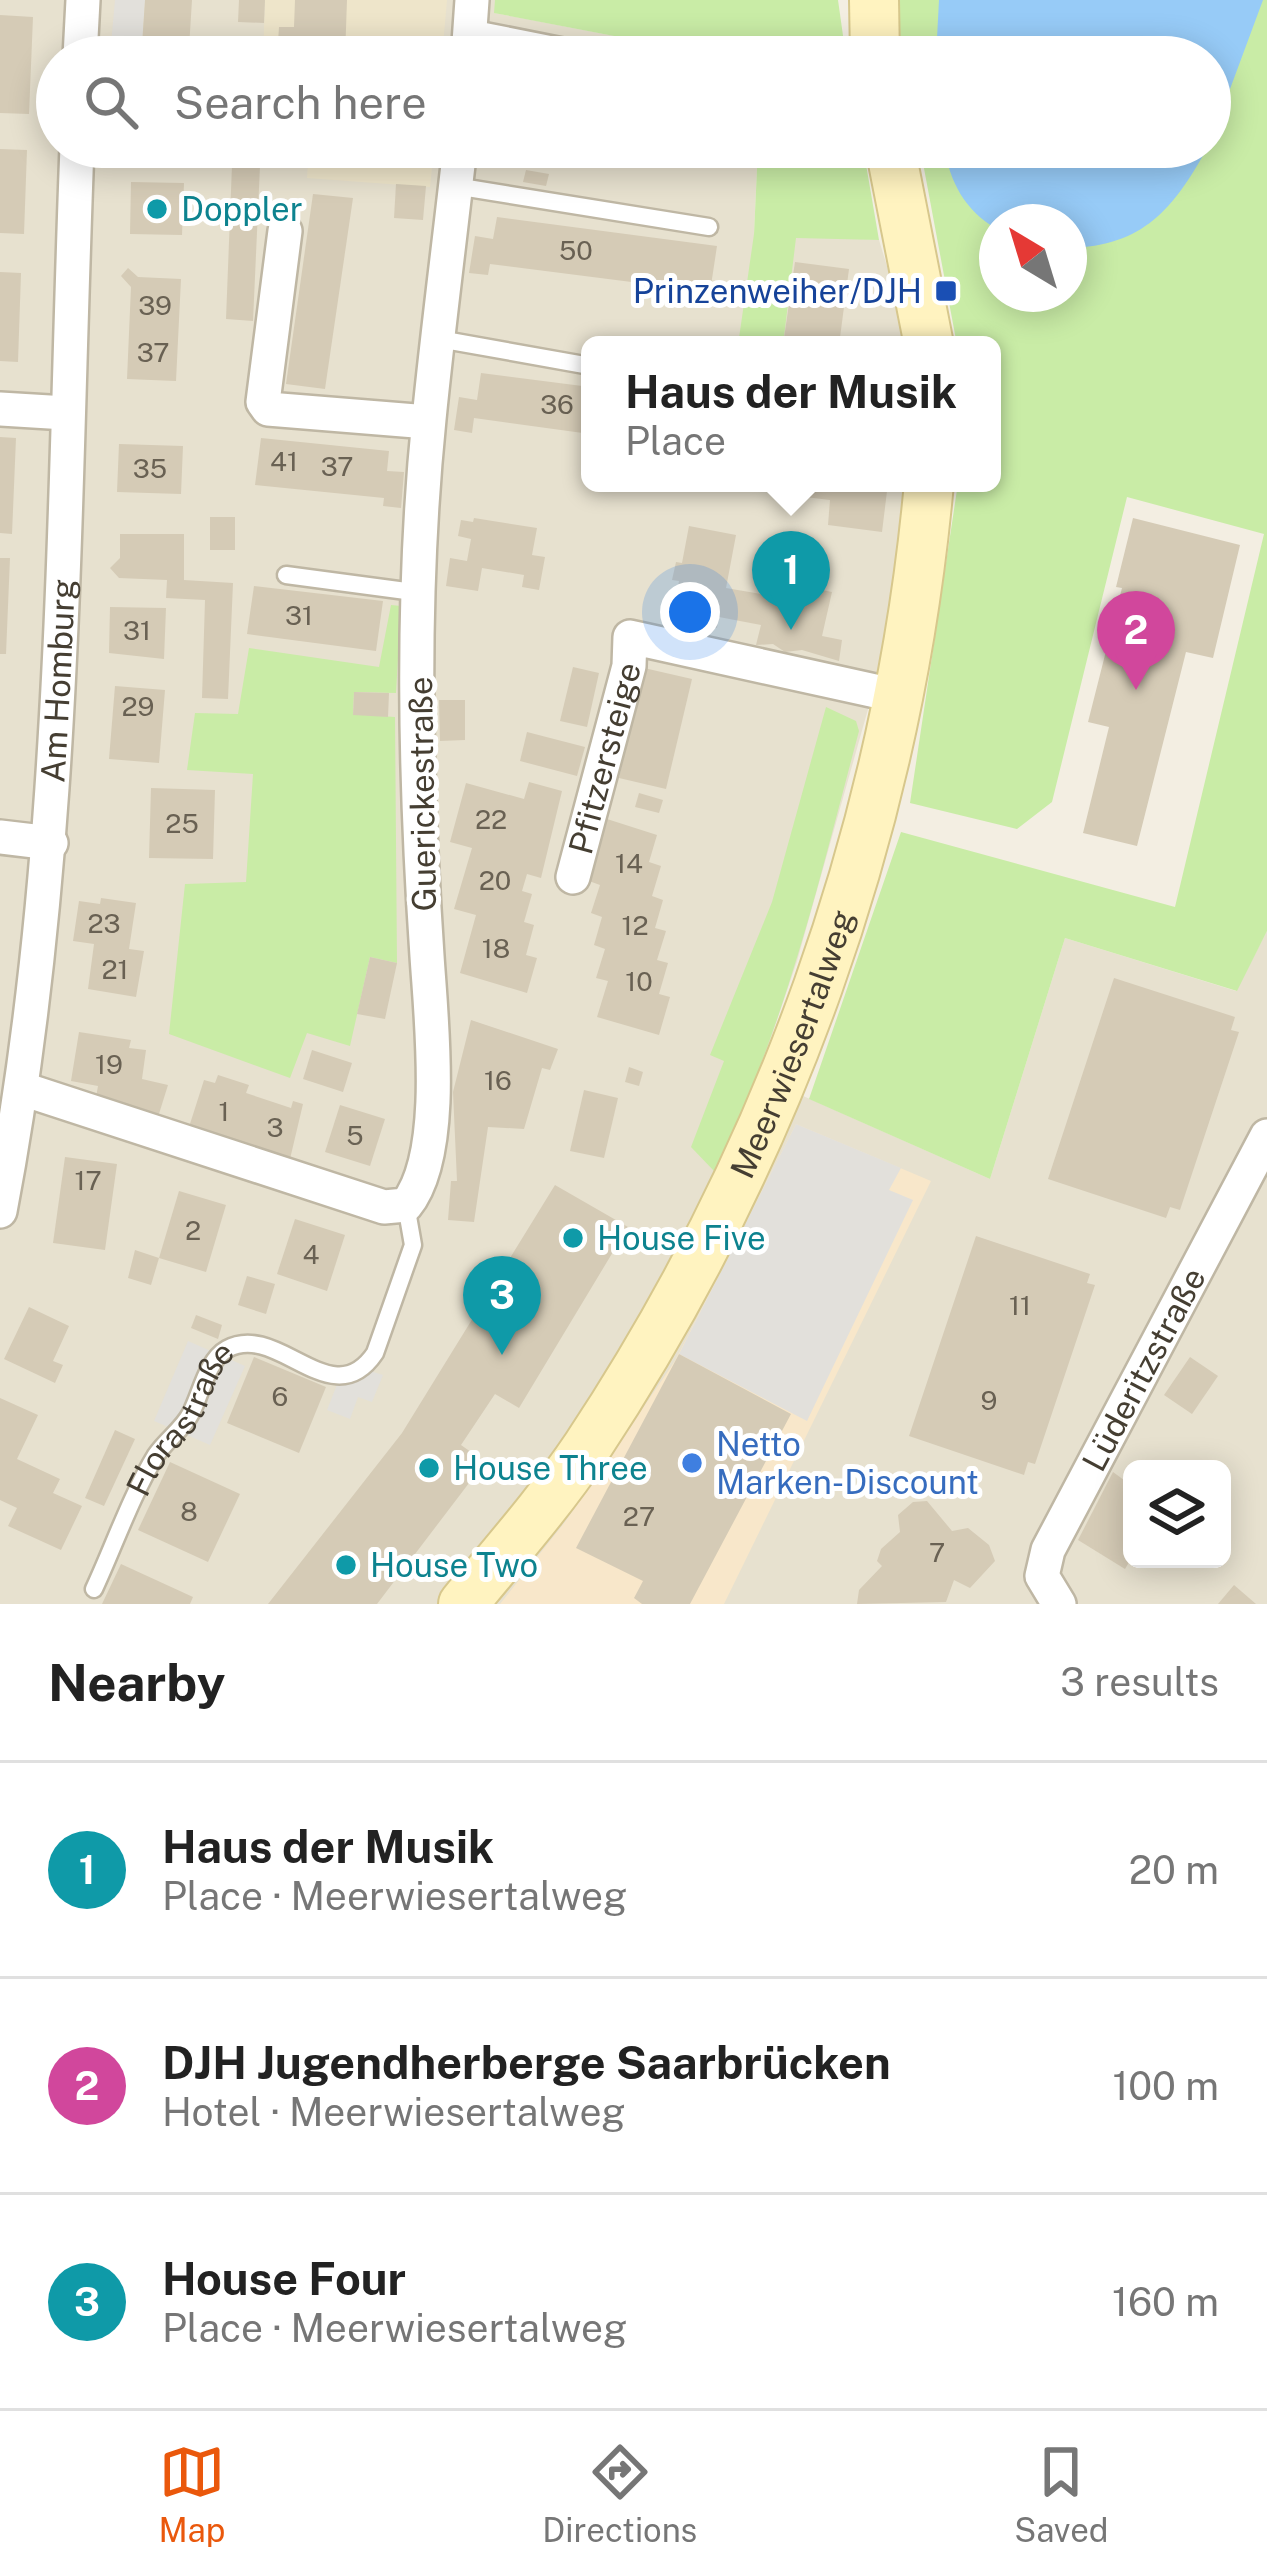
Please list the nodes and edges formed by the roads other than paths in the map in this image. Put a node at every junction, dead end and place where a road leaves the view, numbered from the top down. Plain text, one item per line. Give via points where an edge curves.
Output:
1 (82, 0) edge
2 (874, 0) edge
3 (470, 28) edge
4 (81, 36) edge
5 (510, 36) edge
6 (875, 36) edge
7 (76, 168) edge
8 (457, 168) edge
9 (894, 168) edge
10 (455, 186) junction
11 (709, 226) dead end
12 (285, 231) dead end
13 (927, 336) edge
14 (439, 339) junction
15 (581, 364) edge
16 (0, 409) edge
17 (66, 413) junction
18 (428, 422) junction
19 (928, 492) edge
20 (286, 574) dead end
21 (422, 593) junction
22 (898, 696) junction
23 (0, 837) edge
24 (51, 843) junction
25 (572, 877) dead end
26 (23, 1089) junction
27 (1267, 1136) edge
28 (425, 1165) joint
29 (406, 1205) junction
30 (0, 1211) edge
31 (94, 1589) dead end
32 (464, 1604) edge
33 (1059, 1604) edge

1 - 4 street
2 - 6 main road
3 - 5 lane
7 - 17 street, Am Homburg
8 - 10 street, Guerickestraße
9 - 13 main road
10 - 11 lane
10 - 14 street, Guerickestraße
12 - 18 street via 268,410
14 - 15 lane
14 - 18 street, Guerickestraße
16 - 17 street
17 - 24 street, Am Homburg
18 - 21 street, Guerickestraße
19 - 22 main road, Meerwiesertalweg
20 - 21 lane
21 - 28 street, Guerickestraße via 416,803 431,1093
22 - 25 street, Pfitzersteige via 630,637
22 - 32 main road, Meerwiesertalweg via 831,944 743,1174 684,1290 584,1450
23 - 24 street
24 - 26 street, Am Homburg
26 - 29 street via 384,1208
26 - 30 street, Am Homburg
27 - 33 street, Lüderitzstraße via 1048,1550 1042,1576
28 - 29 street, Florastraße
29 - 31 lane, Florastraße via 412,1245 364,1369 340,1377 253,1344 217,1356 189,1417 157,1454

